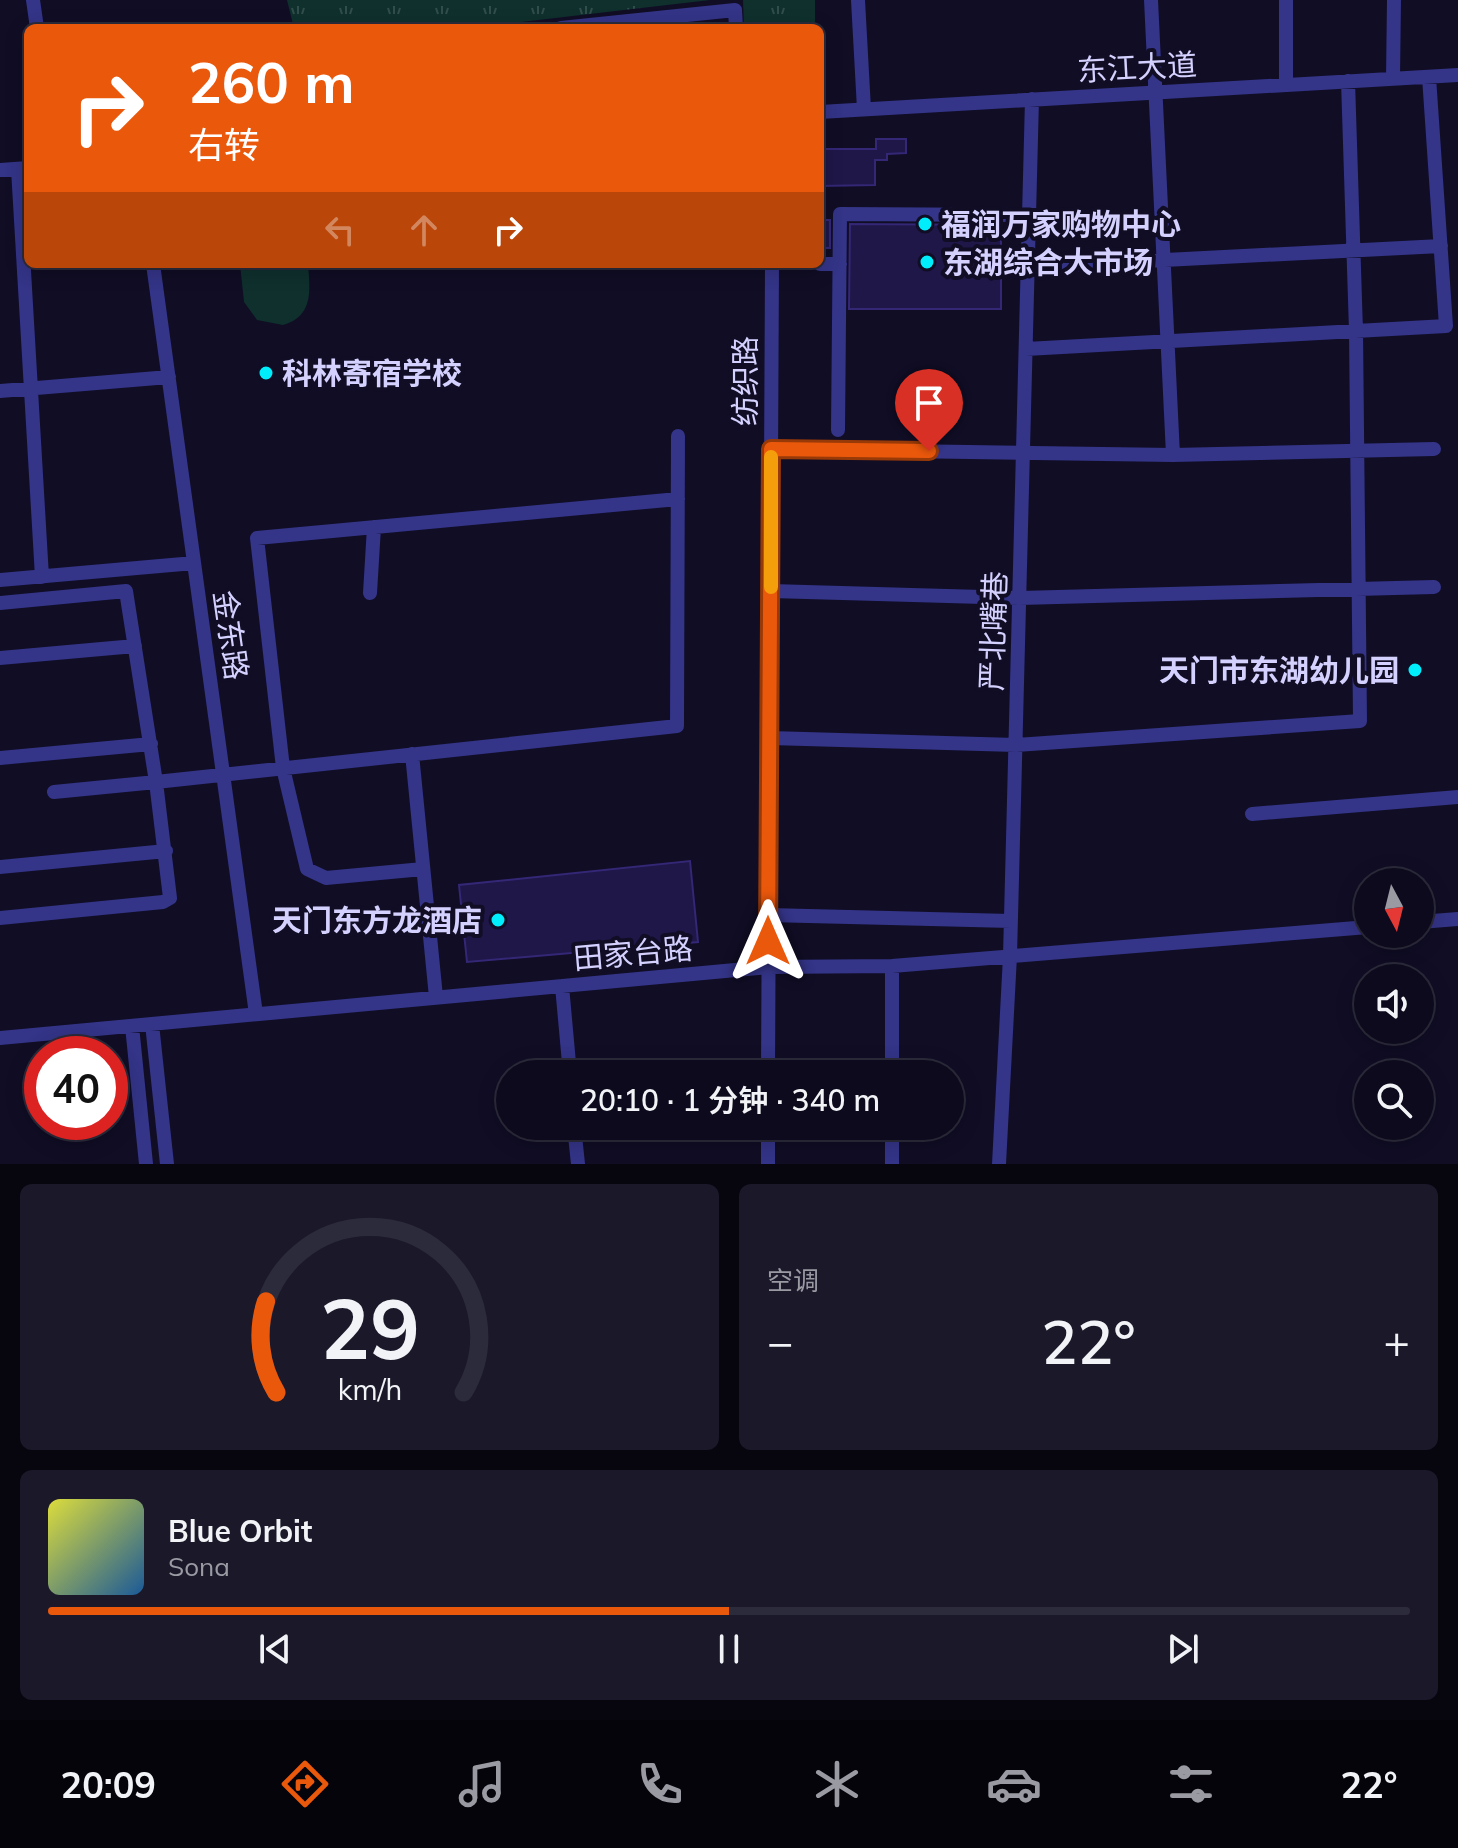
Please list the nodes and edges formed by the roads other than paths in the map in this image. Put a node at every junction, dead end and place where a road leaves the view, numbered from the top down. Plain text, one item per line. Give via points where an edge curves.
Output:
1 (33, 0) edge
2 (858, 0) edge
3 (1151, 0) edge
4 (1286, 0) edge
5 (1394, 0) edge
6 (36, 24) edge
7 (600, 24) edge
8 (736, 24) edge
9 (1458, 75) edge
10 (1429, 77) junction
11 (1393, 78) junction
12 (1348, 81) junction
13 (1286, 85) junction
14 (1154, 92) junction
15 (1032, 99) junction
16 (864, 109) junction
17 (824, 112) edge
18 (23, 168) edge
19 (0, 170) edge
20 (24, 196) edge
21 (1029, 215) junction
22 (1441, 246) junction
23 (1354, 250) junction
24 (1163, 260) junction
25 (824, 264) edge
26 (840, 264) junction
27 (1028, 267) junction
28 (27, 268) edge
29 (154, 268) edge
30 (772, 268) edge
31 (1452, 317) edge
32 (1356, 331) junction
33 (1167, 342) junction
34 (1026, 349) junction
35 (169, 377) junction
36 (31, 389) junction
37 (0, 391) edge
38 (838, 430) dead end
39 (678, 436) dead end
40 (771, 449) junction
41 (1434, 449) dead end
42 (1358, 451) junction
43 (1024, 453) junction
44 (1173, 455) junction
45 (678, 499) junction
46 (374, 527) junction
47 (194, 563) junction
48 (42, 577) junction
49 (0, 580) edge
50 (1434, 587) dead end
51 (1359, 589) junction
52 (771, 591) junction
53 (370, 593) dead end
54 (1020, 598) junction
55 (0, 603) edge
56 (135, 646) junction
57 (0, 658) edge
58 (770, 738) junction
59 (151, 744) junction
60 (1016, 745) junction
61 (412, 754) junction
62 (0, 758) edge
63 (283, 768) junction
64 (224, 774) junction
65 (156, 782) junction
66 (54, 792) dead end
67 (1458, 797) edge
68 (1252, 814) dead end
69 (166, 851) junction
70 (0, 867) edge
71 (423, 869) junction
72 (768, 915) junction
73 (0, 918) edge
74 (1458, 919) edge
75 (1011, 921) junction
76 (1434, 921) edge
77 (1354, 928) edge
78 (1010, 956) junction
79 (892, 966) junction
80 (768, 967) junction
81 (562, 986) junction
82 (436, 997) junction
83 (256, 1014) junction
84 (152, 1024) junction
85 (132, 1026) junction
86 (0, 1038) edge
87 (569, 1060) edge
88 (768, 1060) edge
89 (892, 1060) edge
90 (575, 1140) edge
91 (768, 1140) edge
92 (892, 1140) edge
93 (146, 1164) edge
94 (167, 1164) edge
95 (578, 1164) edge
96 (768, 1164) edge
97 (892, 1164) edge
98 (999, 1164) edge

1 - 6 street
2 - 16 street
3 - 14 street
4 - 13 street
5 - 11 street
7 - 8 street via 735,10
9 - 10 street, 东江大道
10 - 11 street, 东江大道
10 - 22 street
11 - 12 street, 东江大道
12 - 13 street, 东江大道
12 - 23 street
13 - 14 street, 东江大道
14 - 15 street, 东江大道
14 - 24 street
15 - 16 street, 东江大道
15 - 21 street, 严北嘴巷
16 - 17 street, 东江大道
18 - 19 street
18 - 20 street
21 - 26 street via 840,214
21 - 27 street, 严北嘴巷
22 - 23 street
22 - 31 street
23 - 24 street
23 - 32 street
24 - 27 street
24 - 33 street
25 - 26 street
26 - 38 street
27 - 34 street, 严北嘴巷
28 - 36 street
29 - 35 street, 金东路
30 - 40 street, 纺织路
31 - 32 street via 1446,326
32 - 33 street
32 - 42 street
33 - 34 street
33 - 44 street
34 - 43 street, 严北嘴巷
35 - 36 street
35 - 47 street, 金东路
36 - 37 street
36 - 48 street
39 - 45 street
40 - 43 street
40 - 52 street, 纺织路
41 - 42 street
42 - 44 street
42 - 51 street
43 - 44 street
43 - 54 street, 严北嘴巷
45 - 46 street
45 - 61 street via 677,726
46 - 53 street
46 - 63 street via 257,538
47 - 48 street
47 - 64 street, 金东路
48 - 49 street
50 - 51 street
51 - 54 street
51 - 60 street via 1360,721
52 - 54 street
52 - 58 street, 纺织路
54 - 60 street, 严北嘴巷
55 - 56 street via 126,591
56 - 57 street
56 - 59 street
58 - 60 street
58 - 72 street, 纺织路
59 - 62 street
59 - 65 street
60 - 75 street, 严北嘴巷
61 - 63 street
61 - 71 street
63 - 64 street
63 - 71 street via 307,869 315,876
64 - 65 street
64 - 83 street, 金东路
65 - 66 street
65 - 69 street
67 - 68 street
69 - 70 street
69 - 73 street via 171,893 163,902
71 - 82 street
72 - 75 street
72 - 80 street, 纺织路
74 - 76 street
75 - 78 street, 严北嘴巷
77 - 78 street, 田家台路
78 - 79 street, 田家台路
78 - 98 street, 严北嘴巷
79 - 80 street, 田家台路
79 - 89 street
80 - 81 street, 田家台路
80 - 88 street, 纺织路
81 - 82 street, 田家台路
81 - 87 street
82 - 83 street, 田家台路
83 - 84 street, 田家台路
84 - 85 street, 田家台路
84 - 94 street
85 - 86 street, 田家台路
85 - 93 street
90 - 95 street
91 - 96 street
92 - 97 street

